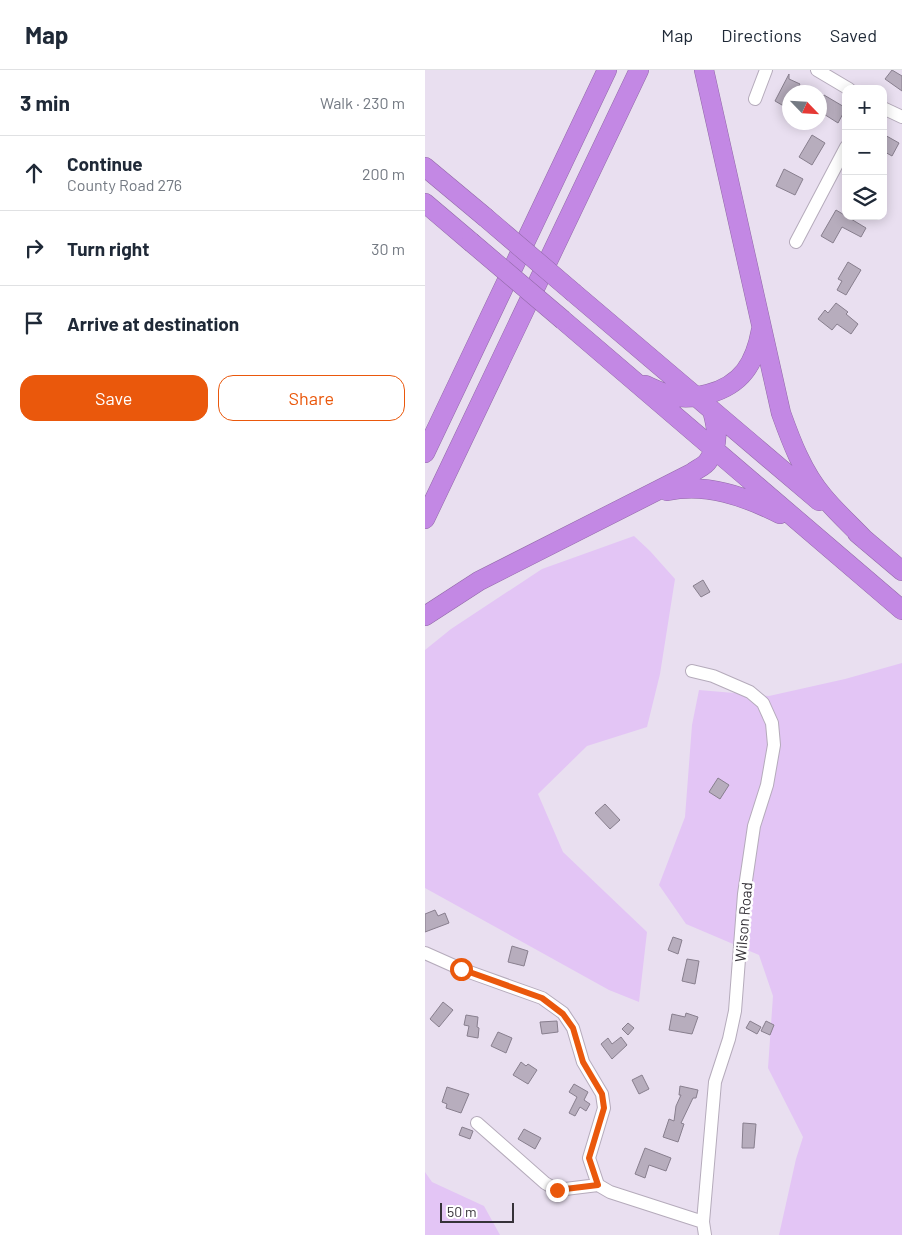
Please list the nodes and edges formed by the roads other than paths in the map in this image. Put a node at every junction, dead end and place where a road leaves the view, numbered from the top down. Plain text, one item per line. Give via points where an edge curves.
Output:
1 (607, 70) edge
2 (639, 70) edge
3 (704, 70) edge
4 (766, 70) edge
5 (817, 70) edge
6 (842, 85) edge
7 (755, 99) dead end
8 (887, 110) edge
9 (902, 117) edge
10 (842, 155) edge
11 (425, 167) edge
12 (425, 203) edge
13 (796, 242) dead end
14 (762, 324) junction
15 (614, 365) junction
16 (696, 397) junction
17 (712, 410) junction
18 (713, 449) junction
19 (425, 453) edge
20 (653, 494) junction
21 (425, 520) edge
22 (803, 526) junction
23 (866, 541) junction
24 (902, 572) edge
25 (902, 610) edge
26 (425, 616) edge
27 (691, 671) dead end
28 (425, 953) edge
29 (477, 1123) dead end
30 (598, 1185) junction
31 (704, 1229) edge

1 - 19 highway
2 - 21 highway
3 - 14 highway
4 - 7 street
5 - 6 street
8 - 9 street
10 - 13 street
11 - 16 highway, bridge
12 - 15 highway, bridge
14 - 16 highway via 758,347 743,375 728,387
14 - 23 highway via 781,413 791,439 822,496
15 - 16 highway via 644,384 675,397
15 - 18 highway
16 - 17 highway
17 - 18 highway via 717,431
17 - 23 highway
18 - 20 highway via 708,462
18 - 22 highway
20 - 22 highway via 676,489 717,490 769,508
20 - 26 highway via 479,582
22 - 25 highway
23 - 24 highway
27 - 31 street, Wilson Road via 713,676 750,692 763,703 772,723 774,745 767,785 754,826 744,894 735,1011 715,1082
28 - 30 street via 542,998 563,1014 573,1028 583,1062 602,1094 604,1108 589,1158
29 - 30 street via 557,1190
30 - 31 street

